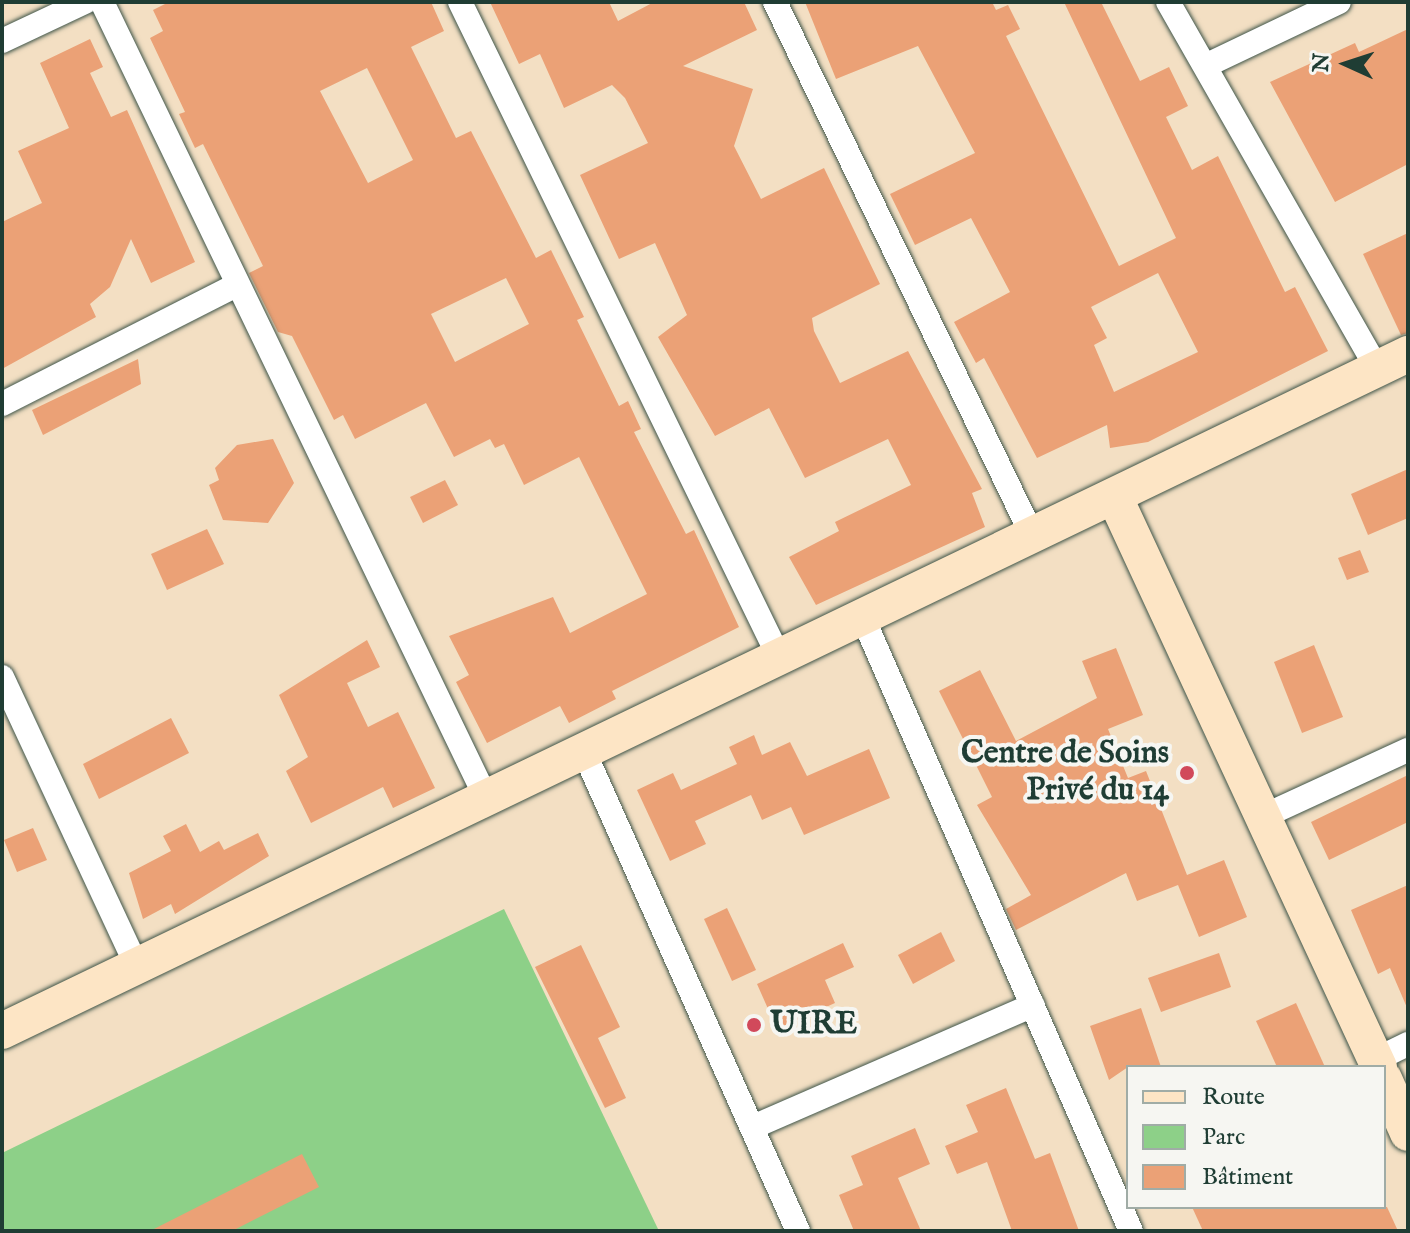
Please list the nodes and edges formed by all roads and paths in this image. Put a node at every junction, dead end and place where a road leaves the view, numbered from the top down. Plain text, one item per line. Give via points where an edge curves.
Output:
1 (85, 2) edge
2 (102, 2) edge
3 (460, 2) edge
4 (775, 2) edge
5 (1168, 2) edge
6 (1339, 2) edge
7 (2, 41) edge
8 (1207, 65) junction
9 (233, 287) junction
10 (1393, 361) edge
11 (2, 404) edge
12 (1115, 498) junction
13 (1033, 537) junction
14 (863, 618) junction
15 (780, 659) junction
16 (2, 677) edge
17 (1408, 750) edge
18 (585, 754) junction
19 (487, 800) junction
20 (1262, 817) junction
21 (137, 966) junction
22 (1033, 1005) junction
23 (2, 1031) edge
24 (1408, 1044) edge
25 (1377, 1065) edge
26 (1384, 1065) edge
27 (1386, 1084) edge
28 (753, 1127) junction
29 (1408, 1133) edge
30 (798, 1231) edge
31 (1131, 1231) edge

1 - 7 street
2 - 9 street
3 - 15 street
4 - 13 street
5 - 8 street
6 - 8 street
8 - 10 street
9 - 11 street
9 - 19 street
10 - 12 main road
12 - 13 main road
12 - 20 main road
13 - 14 main road
14 - 15 main road
14 - 22 street
15 - 18 main road
16 - 21 street
17 - 20 street
18 - 19 main road
18 - 28 street
19 - 21 main road
20 - 25 main road
21 - 23 main road
22 - 28 street
22 - 31 street
24 - 26 street
27 - 29 main road
28 - 30 street

